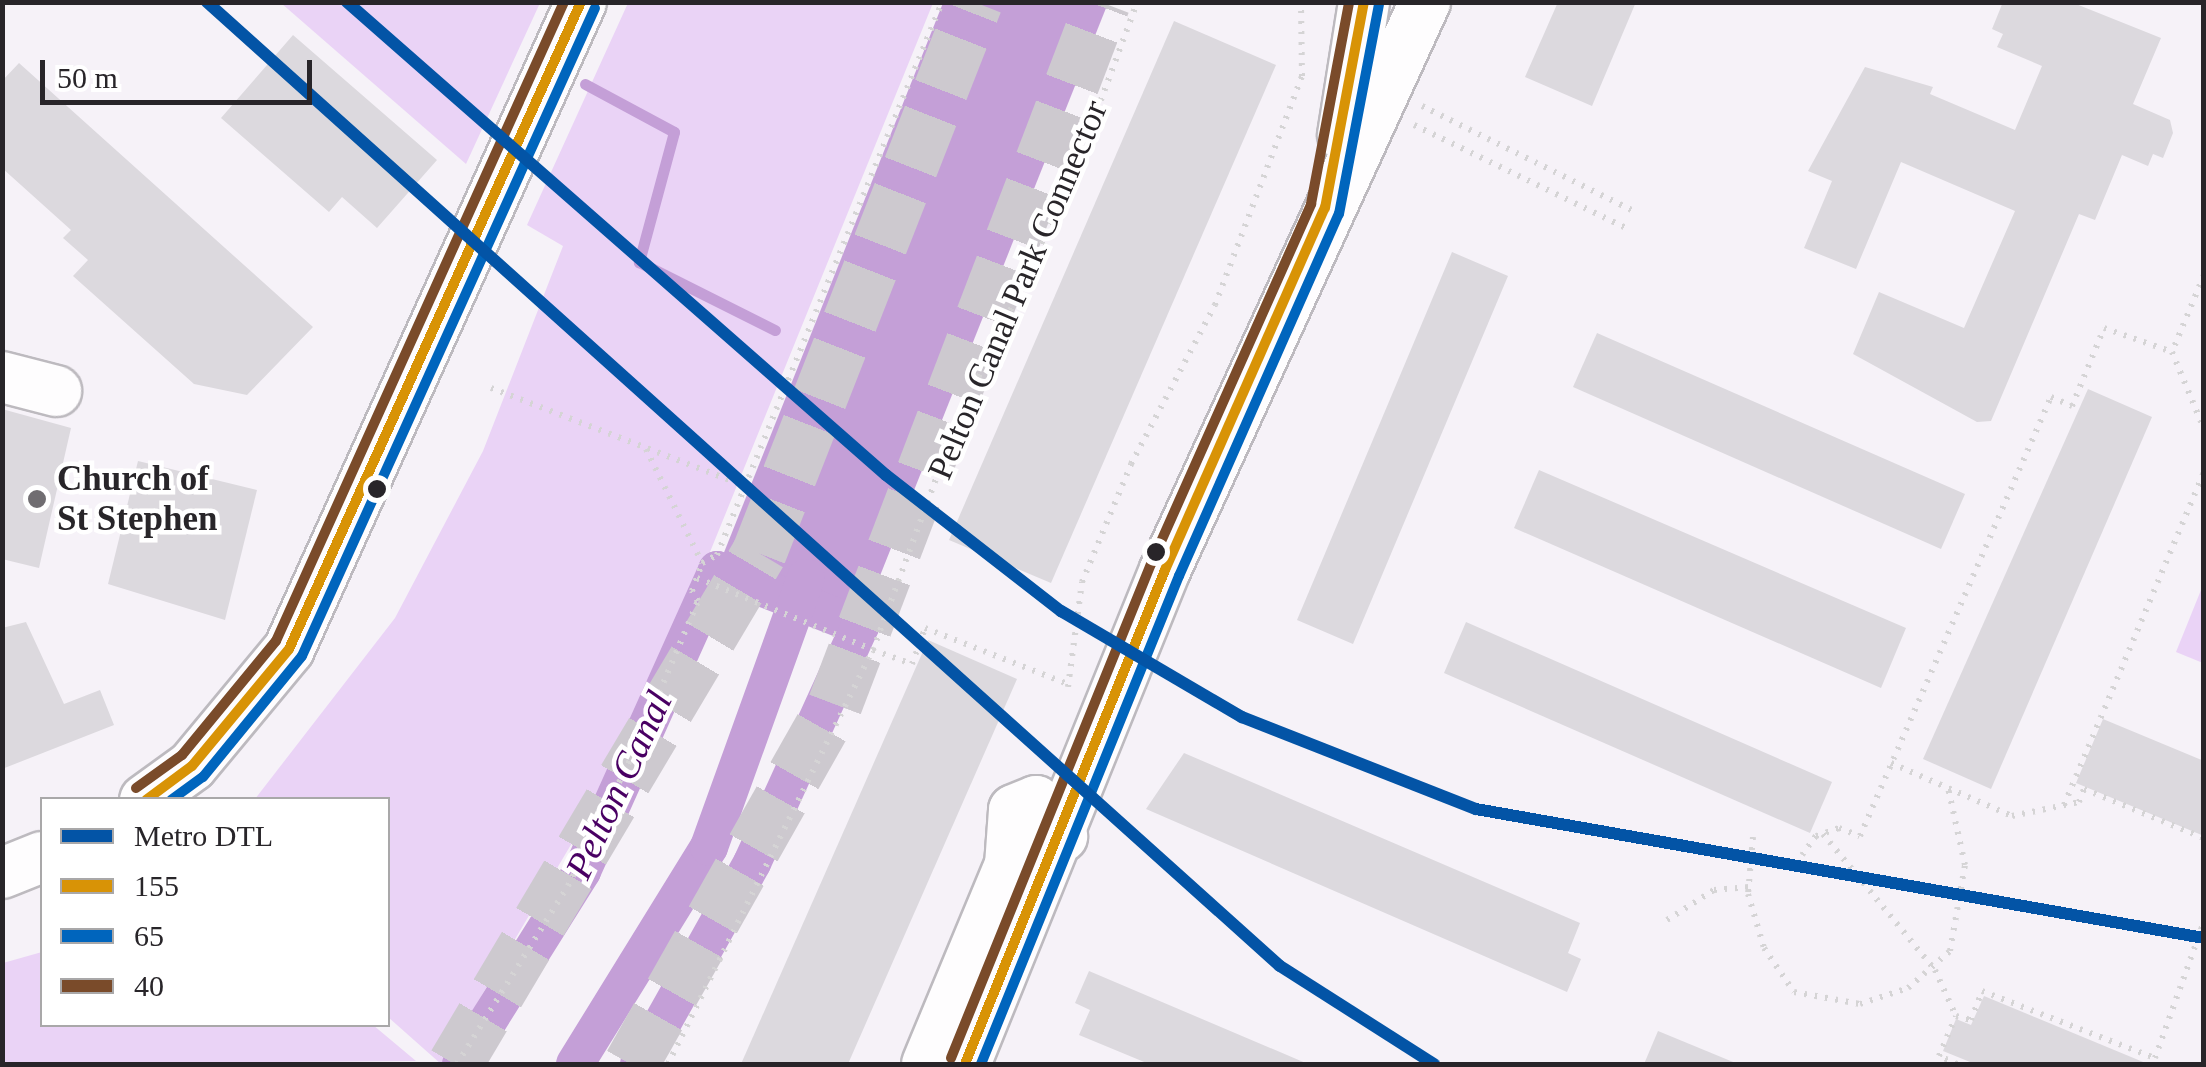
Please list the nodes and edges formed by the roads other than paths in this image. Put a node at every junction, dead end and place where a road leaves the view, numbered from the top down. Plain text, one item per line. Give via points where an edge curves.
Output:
1 (581, 2) edge
2 (1364, 2) edge
3 (1425, 2) edge
4 (1325, 208) junction
5 (2, 377) edge
6 (56, 391) dead end
7 (149, 797) edge
8 (1062, 836) junction
9 (40, 858) edge
10 (2, 873) edge
11 (927, 1064) edge
12 (965, 1064) edge

1 - 7 street via 289,649 192,766
2 - 4 street
3 - 4 street
4 - 8 street via 1165,570
5 - 6 street
8 - 11 street via 1036,801 1014,810 1010,865
8 - 12 street
9 - 10 street

